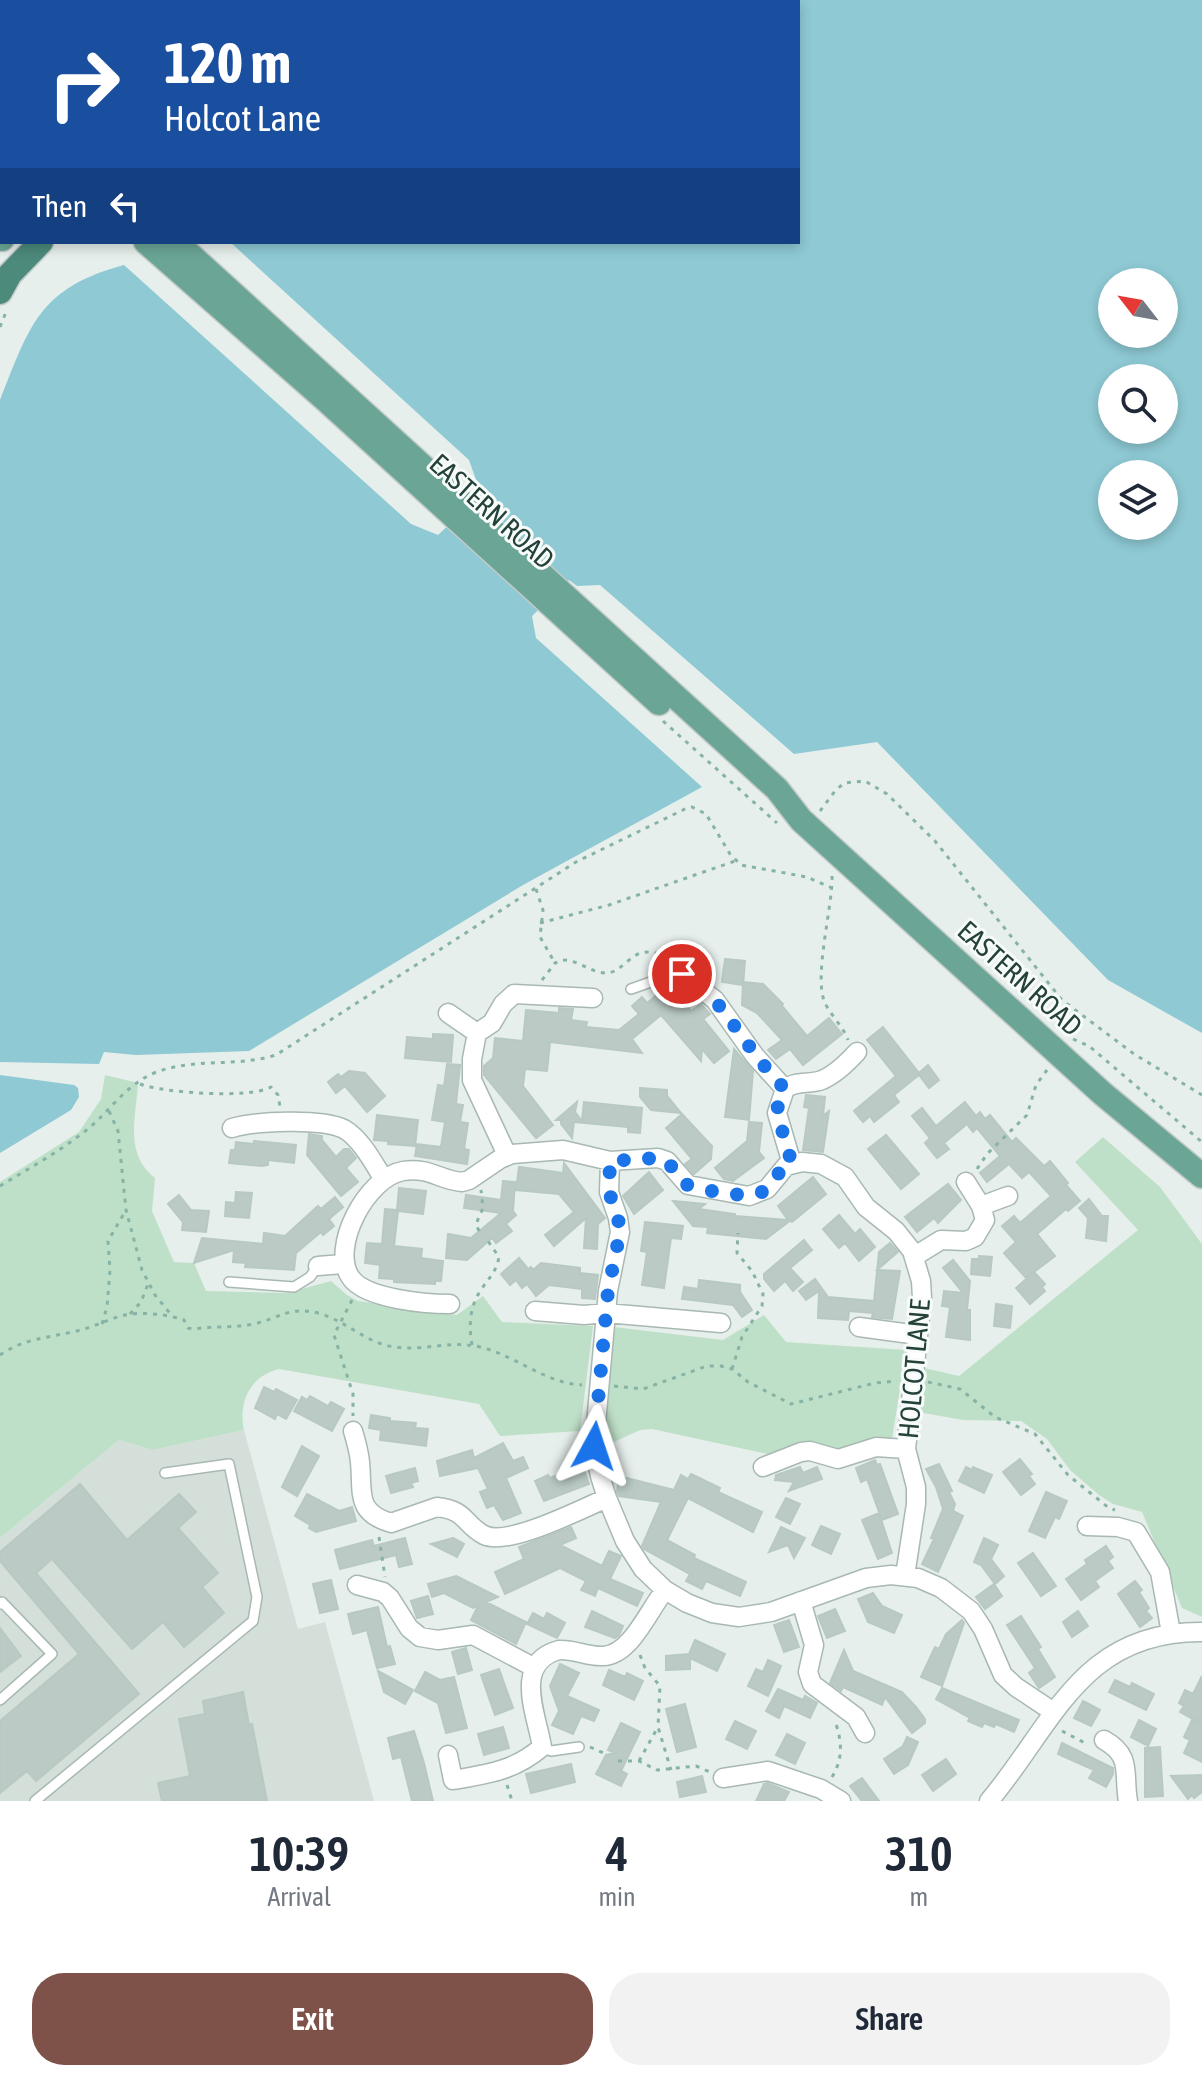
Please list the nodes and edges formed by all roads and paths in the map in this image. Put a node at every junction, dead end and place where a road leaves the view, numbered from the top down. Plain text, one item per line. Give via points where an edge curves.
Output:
1 (39, 244) edge
2 (148, 244) edge
3 (178, 244) edge
4 (0, 292) edge
5 (392, 450) junction
6 (810, 816) junction
7 (736, 860) junction
8 (832, 872) dead end
9 (832, 888) junction
10 (536, 889) junction
11 (540, 923) junction
12 (555, 963) junction
13 (676, 973) junction
14 (631, 989) dead end
15 (528, 994) junction
16 (593, 998) dead end
17 (448, 1013) dead end
18 (477, 1033) junction
19 (1070, 1038) dead end
20 (857, 1052) joint
21 (1047, 1070) dead end
22 (138, 1083) junction
23 (785, 1089) junction
24 (1202, 1095) edge
25 (109, 1110) junction
26 (283, 1122) junction
27 (232, 1128) dead end
28 (1202, 1142) edge
29 (507, 1155) junction
30 (610, 1161) junction
31 (792, 1164) junction
32 (1202, 1176) edge
33 (476, 1177) junction
34 (970, 1177) joint
35 (383, 1178) junction
36 (0, 1186) edge
37 (1008, 1196) dead end
38 (981, 1206) junction
39 (126, 1210) junction
40 (479, 1231) dead end
41 (738, 1233) dead end
42 (488, 1241) dead end
43 (915, 1256) junction
44 (343, 1264) junction
45 (318, 1266) joint
46 (229, 1282) dead end
47 (148, 1284) junction
48 (361, 1286) junction
49 (450, 1304) dead end
50 (535, 1311) dead end
51 (606, 1313) junction
52 (129, 1315) junction
53 (173, 1317) junction
54 (340, 1321) junction
55 (721, 1323) dead end
56 (102, 1324) junction
57 (859, 1327) dead end
58 (918, 1335) junction
59 (472, 1345) junction
60 (0, 1355) edge
61 (732, 1369) junction
62 (914, 1380) junction
63 (600, 1386) junction
64 (353, 1431) joint
65 (906, 1449) junction
66 (763, 1467) dead end
67 (165, 1473) dead end
68 (607, 1498) junction
69 (1122, 1512) dead end
70 (382, 1520) junction
71 (1087, 1526) dead end
72 (905, 1576) junction
73 (357, 1585) dead end
74 (665, 1590) junction
75 (383, 1592) junction
76 (801, 1601) junction
77 (0, 1604) edge
78 (1202, 1632) edge
79 (1171, 1633) junction
80 (635, 1635) junction
81 (535, 1668) junction
82 (0, 1700) edge
83 (845, 1709) junction
84 (1048, 1717) junction
85 (658, 1727) junction
86 (865, 1733) dead end
87 (1104, 1740) joint
88 (542, 1747) junction
89 (579, 1747) dead end
90 (448, 1755) dead end
91 (618, 1761) dead end
92 (639, 1761) junction
93 (671, 1770) junction
94 (723, 1778) joint
95 (821, 1789) junction
96 (35, 1801) edge
97 (841, 1801) edge
98 (989, 1801) edge
99 (1128, 1801) edge

1 - 4 highway
2 - 5 main road, EASTERN ROAD
3 - 5 main road, EASTERN ROAD
5 - 6 main road, EASTERN ROAD via 592,631 767,801
6 - 24 path via 844,783 865,781 887,794 935,841 1062,1000 1134,1054
6 - 32 main road, EASTERN ROAD via 1103,1094
7 - 9 path
7 - 10 path via 706,814 692,807 576,862
7 - 11 path
8 - 9 path
9 - 20 path via 824,943 824,1001
10 - 11 path via 543,910
10 - 22 path via 276,1055 245,1063 179,1064
11 - 12 path via 540,937
12 - 13 path via 569,960 612,972 633,956 651,952 673,961
12 - 15 path
13 - 14 lane
13 - 23 street via 715,1000
15 - 16 street
15 - 18 street via 508,998 496,1019
17 - 18 street
18 - 29 street via 472,1080
19 - 28 path via 1089,1046
20 - 23 street via 825,1078
21 - 34 path via 1027,1115
22 - 25 path
22 - 26 path via 177,1092 250,1093 271,1087 278,1095
23 - 31 street via 777,1113
25 - 36 path via 63,1148
25 - 39 path via 118,1131
26 - 27 street
26 - 35 street via 343,1129
29 - 30 street via 563,1150
29 - 33 street
30 - 31 street via 667,1161 688,1185 749,1196 763,1192 781,1169
30 - 51 street via 609,1192 620,1232
31 - 43 street via 821,1164 845,1177 866,1207 896,1231
33 - 35 street via 455,1181 414,1170
33 - 40 path via 484,1196
34 - 38 street
35 - 44 street via 348,1230
37 - 38 street
38 - 43 street via 985,1220 975,1237 941,1240
39 - 47 path
39 - 56 path via 108,1241 110,1270
41 - 61 path via 737,1253 763,1294
42 - 59 path via 499,1257 473,1307
43 - 58 street, HOLCOT LANE via 922,1288
44 - 45 street
44 - 48 street
45 - 46 lane via 294,1287
47 - 52 path
47 - 53 path
48 - 49 street via 428,1304
48 - 54 path
50 - 51 street
51 - 55 street
51 - 63 street
52 - 53 path
52 - 56 path
53 - 54 path via 184,1320 188,1328 256,1323 290,1310
54 - 59 path via 385,1345
54 - 64 path via 334,1335 353,1394
56 - 60 path via 41,1337
57 - 58 street
58 - 62 street, HOLCOT LANE
59 - 63 path via 557,1382
61 - 62 path via 791,1404 875,1383
61 - 63 path via 707,1366 643,1389
62 - 65 street, HOLCOT LANE
62 - 69 path via 960,1389 995,1417 1035,1434 1068,1475 1109,1508
63 - 68 street via 594,1446
64 - 70 street via 363,1500
65 - 66 street via 876,1447 838,1459 801,1452
65 - 72 street, HOLCOT LANE via 916,1495
67 - 96 lane via 229,1464 257,1597 253,1621
68 - 70 street via 503,1539 484,1535 462,1515 444,1508 397,1523
68 - 74 street via 635,1559
70 - 75 path via 377,1532 386,1573
71 - 79 street via 1136,1532 1160,1572
72 - 76 street via 866,1578
72 - 84 street via 941,1588 971,1611 1003,1675
73 - 75 street
74 - 76 street via 725,1616 762,1615
74 - 80 street
75 - 81 street via 420,1637 473,1635
76 - 83 street via 814,1645 809,1678
77 - 82 lane via 52,1654
78 - 79 street
79 - 84 street via 1101,1663
80 - 81 street via 612,1655 559,1650
80 - 85 path via 642,1640 642,1662 660,1686
81 - 88 street via 529,1692
83 - 86 street
83 - 95 path via 836,1725 842,1739 840,1757
84 - 87 path via 1089,1745
84 - 98 street
85 - 92 path
85 - 93 path
87 - 99 street via 1124,1760
88 - 89 lane
88 - 90 street via 519,1765 453,1780
91 - 92 path
92 - 93 path
93 - 94 path via 696,1766
94 - 95 street via 768,1771
95 - 97 street

